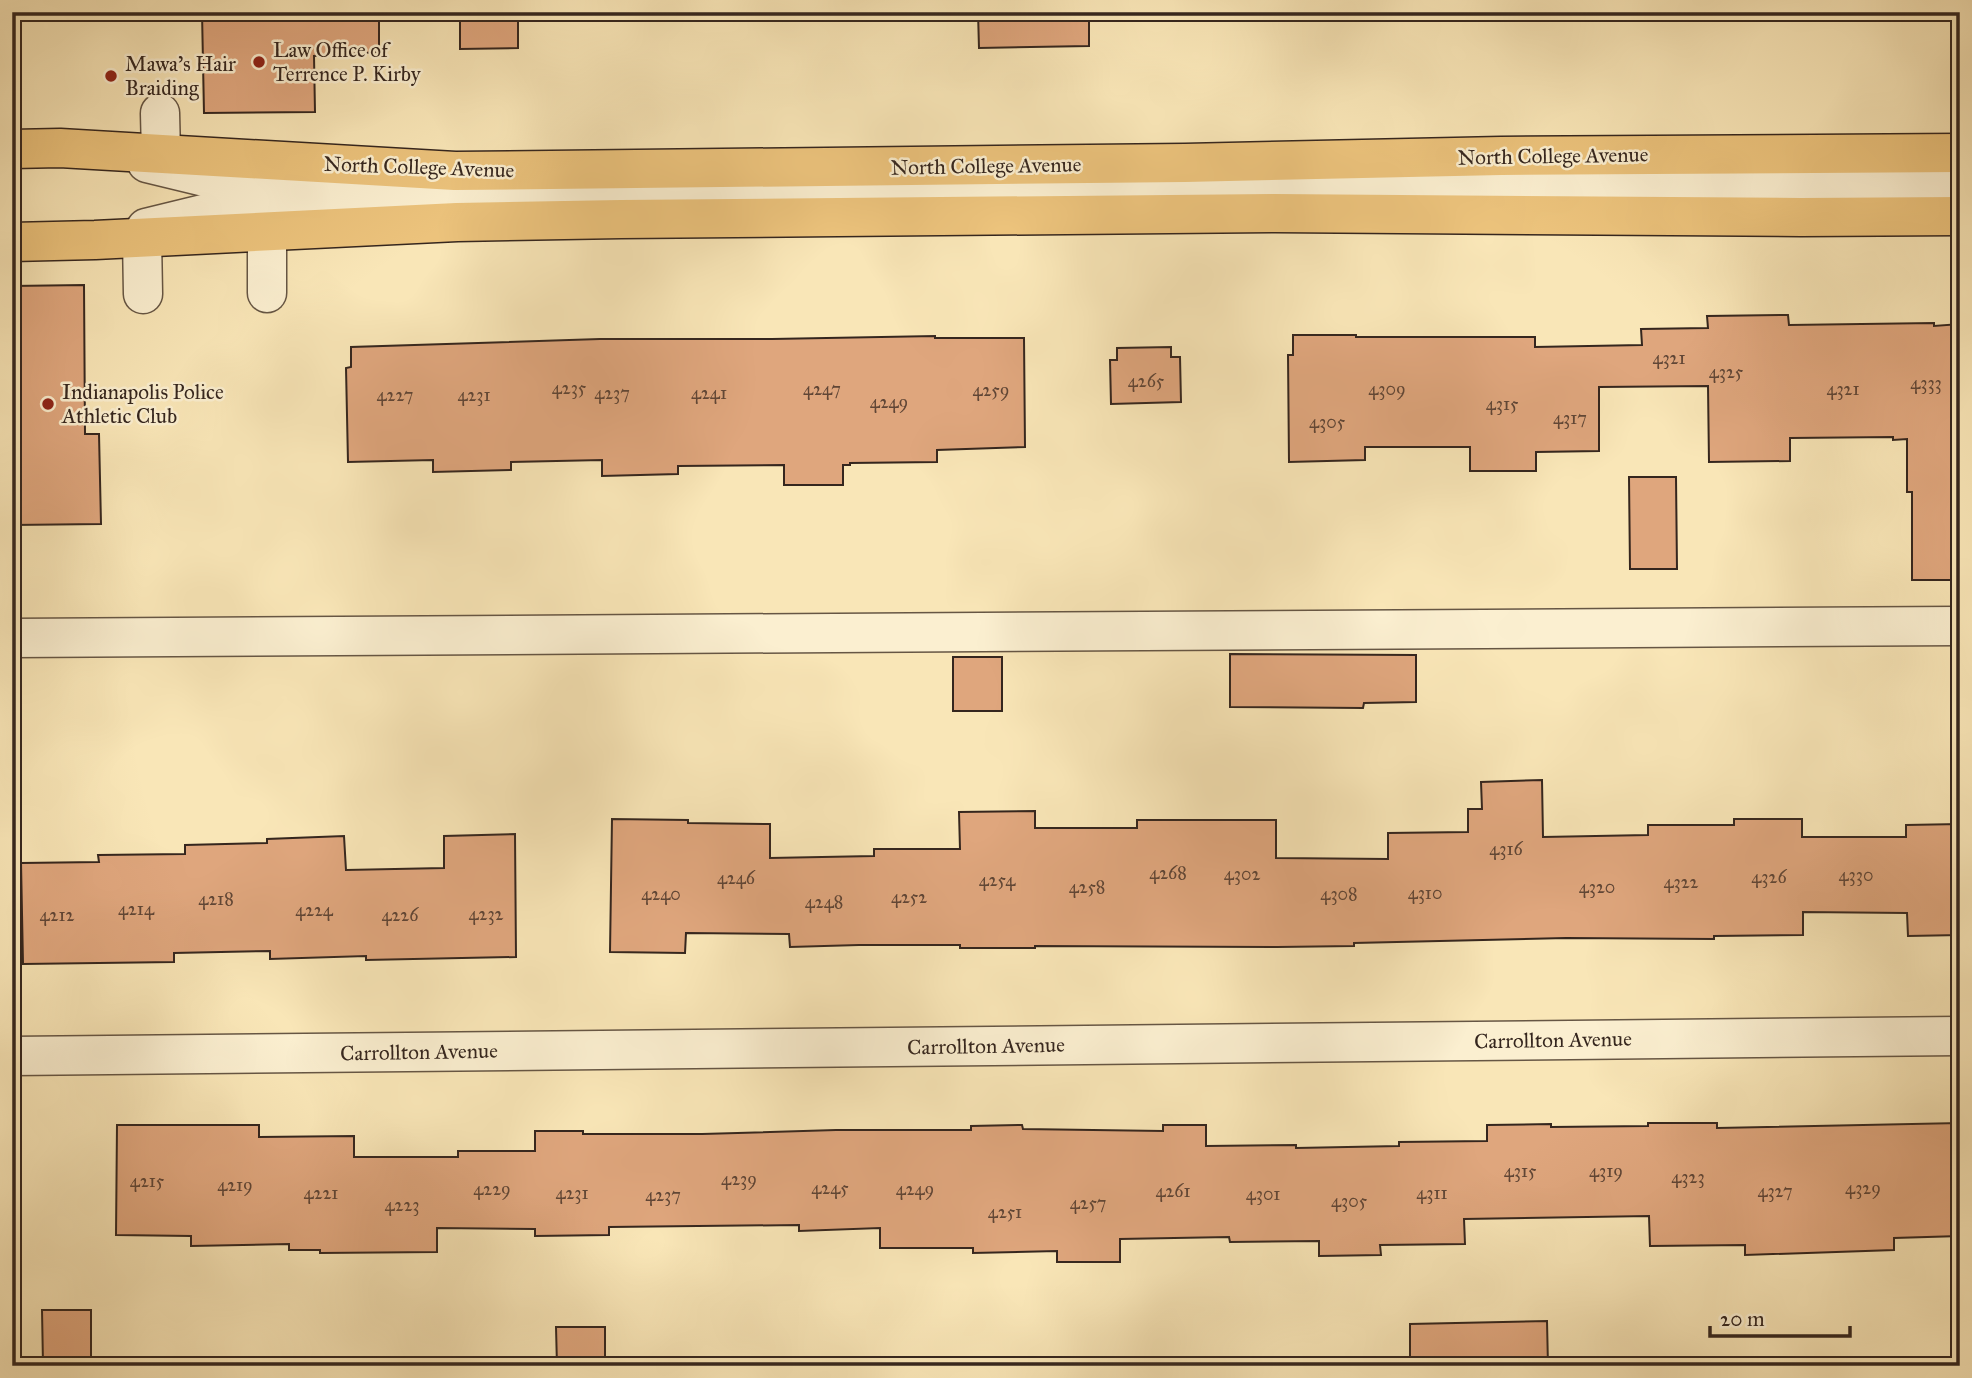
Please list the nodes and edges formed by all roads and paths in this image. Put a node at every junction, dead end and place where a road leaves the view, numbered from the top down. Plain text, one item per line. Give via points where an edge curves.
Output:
1 (160, 113) dead end
2 (12, 149) edge
3 (94, 150) junction
4 (1960, 153) edge
5 (161, 154) junction
6 (1960, 184) edge
7 (281, 195) junction
8 (1960, 216) edge
9 (267, 231) junction
10 (142, 238) junction
11 (95, 240) junction
12 (12, 242) edge
13 (267, 292) dead end
14 (143, 294) dead end
15 (1960, 626) edge
16 (12, 638) edge
17 (1960, 1036) edge
18 (12, 1056) edge

1 - 5 street
2 - 3 main road, North College Avenue
3 - 5 main road, North College Avenue
3 - 7 street
4 - 5 main road, North College Avenue via 561,171 455,171
6 - 7 street, North College Avenue
7 - 11 street
8 - 9 main road via 1275,213 457,222
9 - 10 main road
9 - 13 street
10 - 11 main road
10 - 14 street
11 - 12 main road
15 - 16 street
17 - 18 street, Carrollton Avenue

